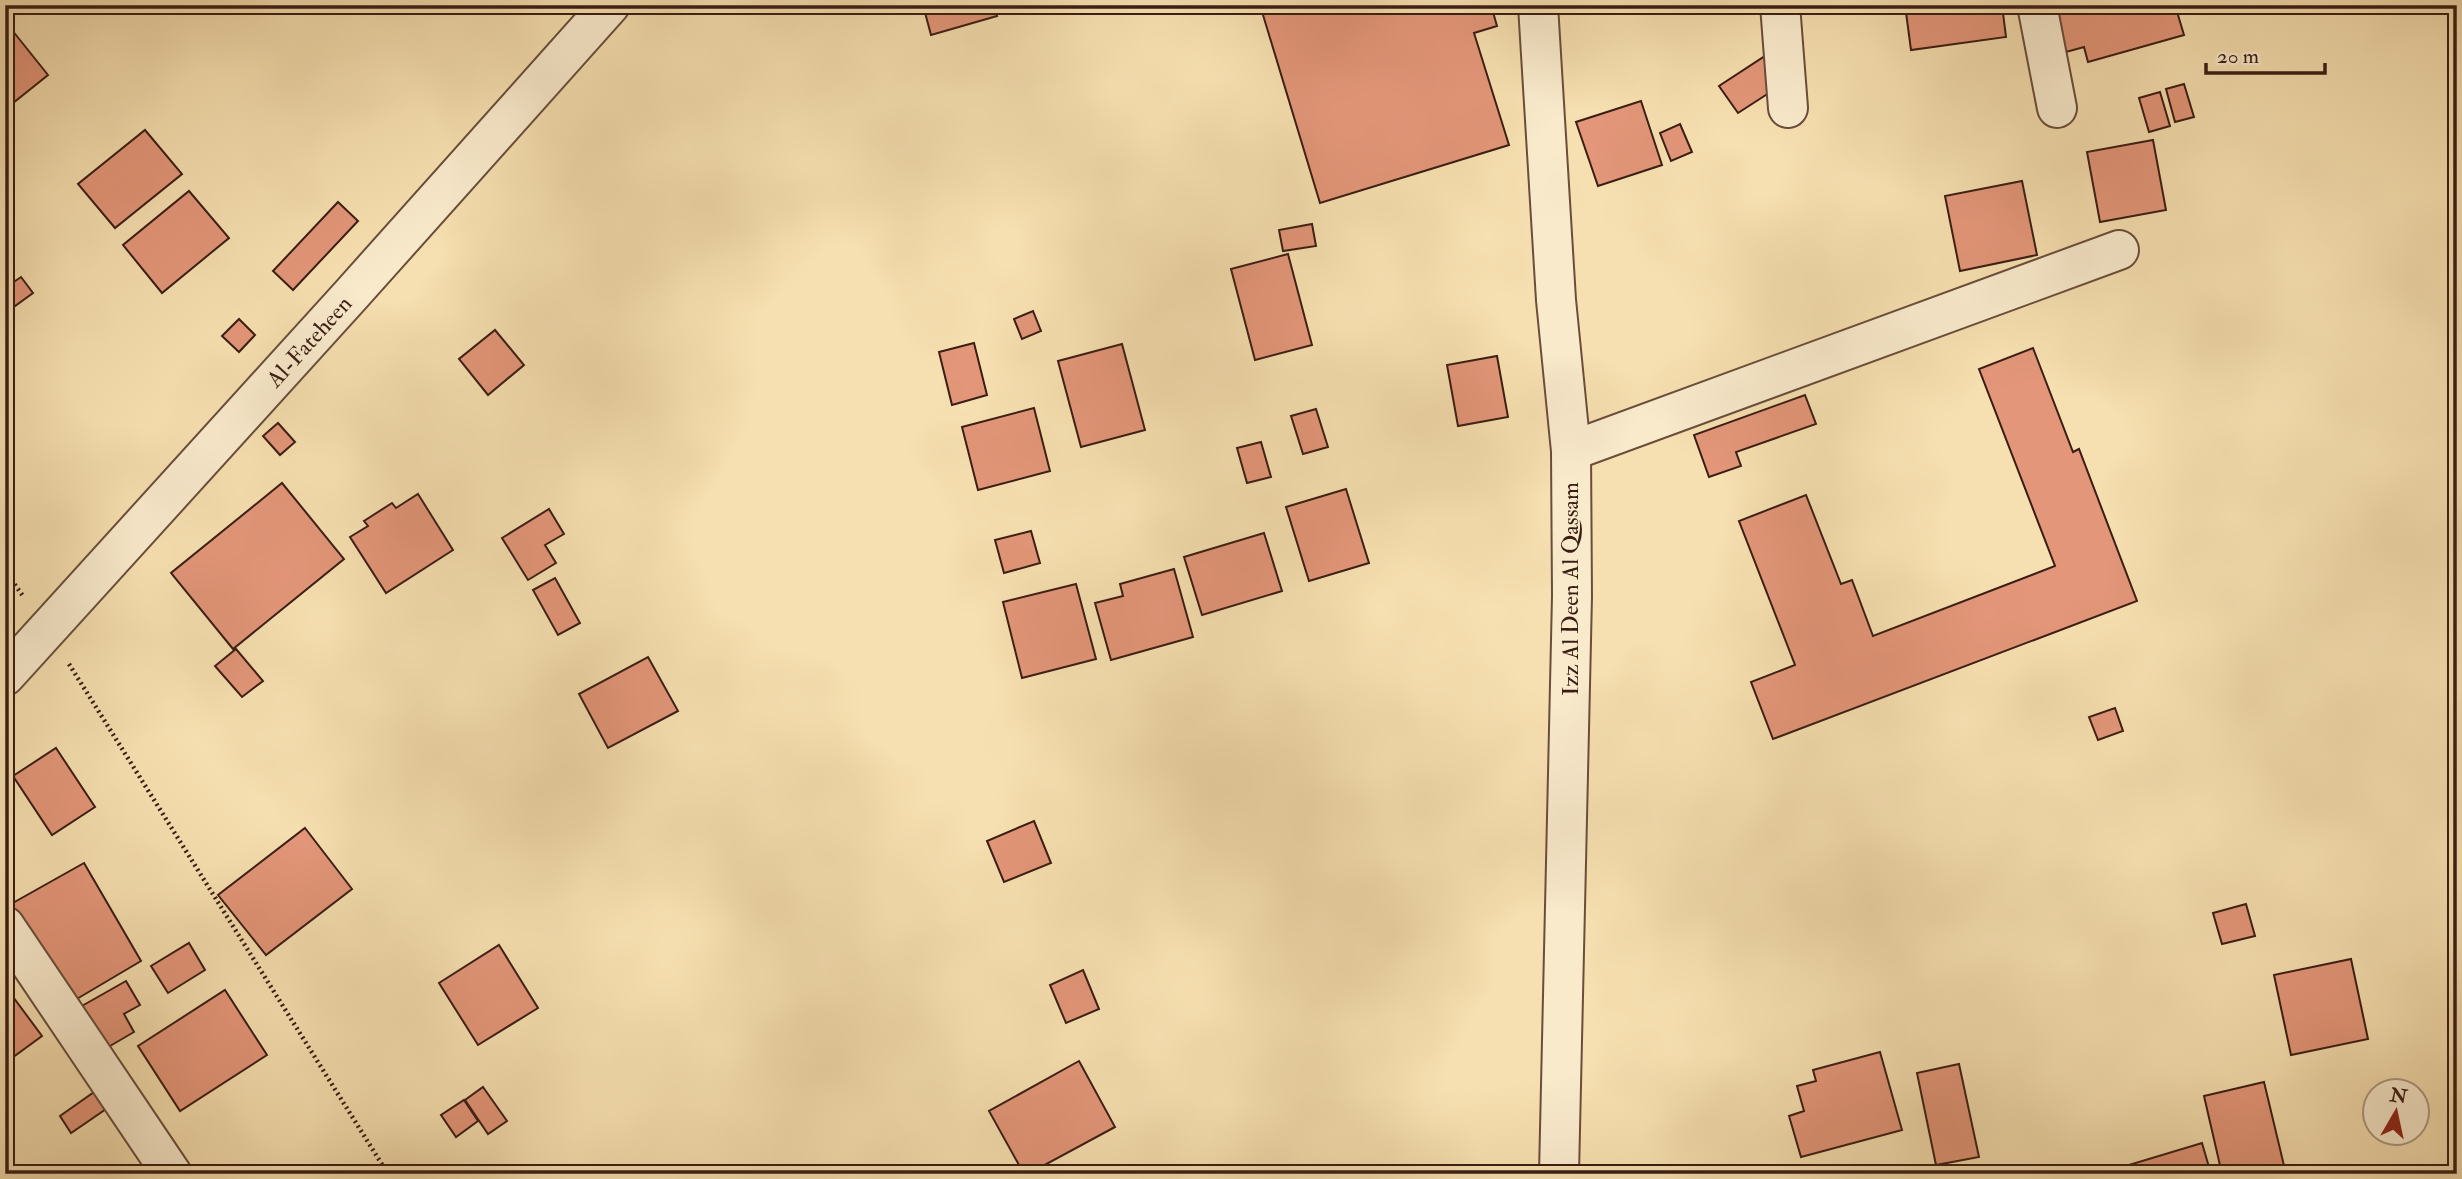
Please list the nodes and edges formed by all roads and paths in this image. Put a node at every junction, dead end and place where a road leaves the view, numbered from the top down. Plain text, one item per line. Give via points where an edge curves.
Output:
1 (610, 5) edge
2 (1538, 5) edge
3 (1780, 5) edge
4 (2038, 5) edge
5 (1788, 108) dead end
6 (2057, 108) dead end
7 (2119, 250) dead end
8 (1570, 451) junction
9 (5, 571) edge
10 (48, 630) junction
11 (5, 676) edge
12 (5, 926) edge
13 (172, 1174) edge
14 (388, 1174) edge
15 (1559, 1174) edge

1 - 10 street, Al-Fateheen
2 - 8 street, Izz Al Deen Al Qassam
3 - 5 street
4 - 6 street
7 - 8 street
8 - 15 street, Izz Al Deen Al Qassam via 1572,610
9 - 10 path
10 - 11 street, Al-Fateheen
10 - 14 path
12 - 13 street

